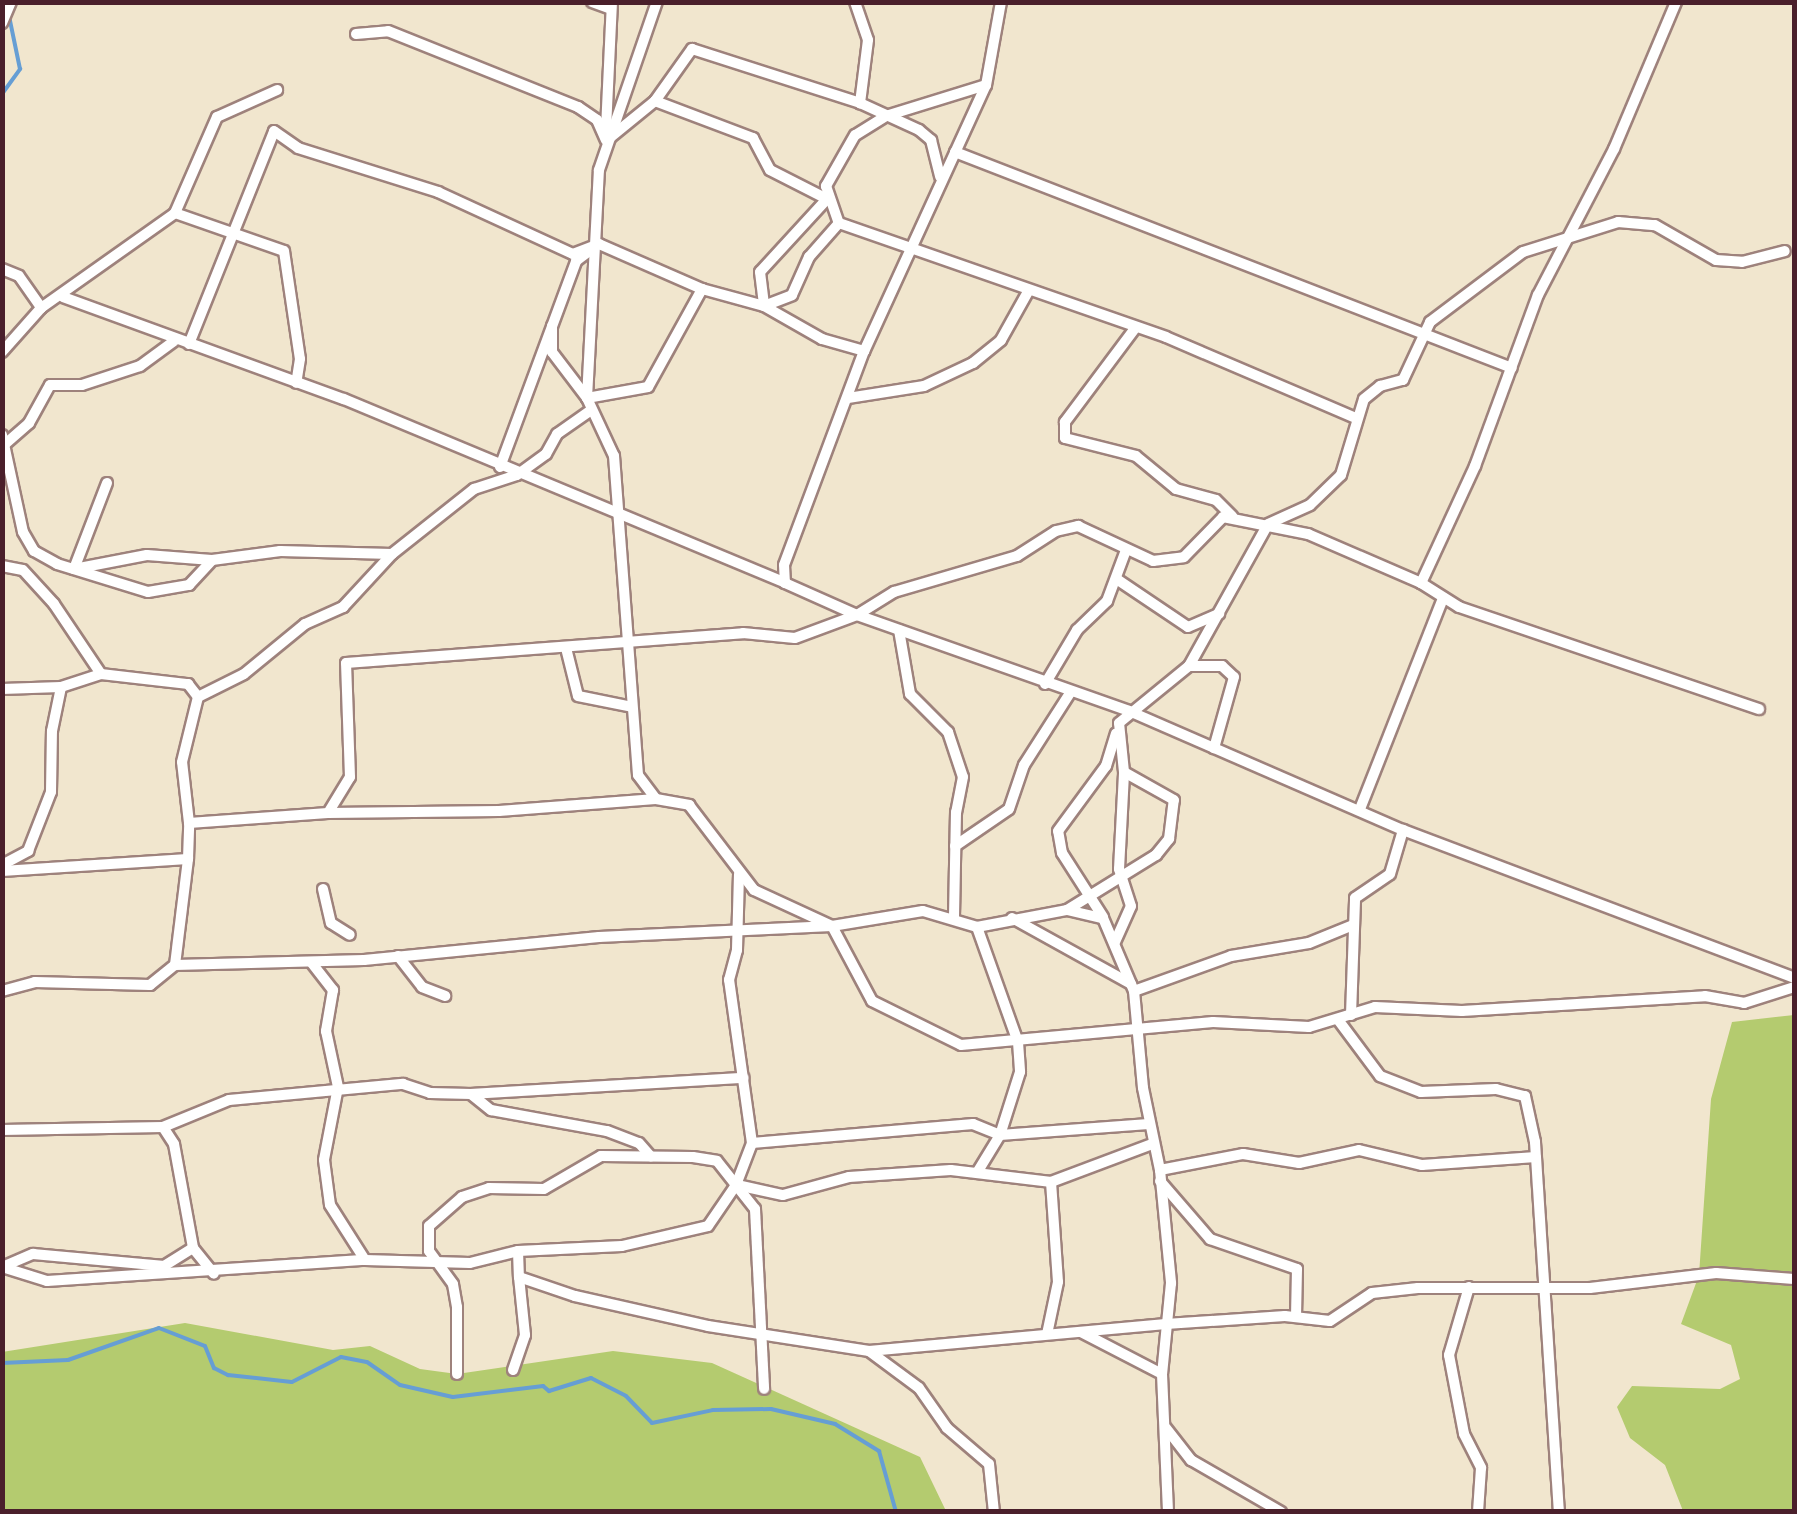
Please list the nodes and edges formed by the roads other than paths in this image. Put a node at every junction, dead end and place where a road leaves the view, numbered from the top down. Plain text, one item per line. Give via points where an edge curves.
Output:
1 (11, 2) edge
2 (592, 2) edge
3 (657, 2) edge
4 (854, 2) edge
5 (1002, 2) edge
6 (1676, 2) edge
7 (612, 6) edge
8 (2, 24) edge
9 (356, 34) dead end
10 (986, 84) junction
11 (277, 90) dead end
12 (655, 101) junction
13 (860, 103) junction
14 (886, 116) junction
15 (606, 140) junction
16 (954, 152) junction
17 (940, 177) junction
18 (827, 199) junction
19 (175, 213) junction
20 (839, 223) junction
21 (1569, 234) junction
22 (230, 236) junction
23 (599, 244) junction
24 (906, 249) junction
25 (1785, 250) dead end
26 (2, 269) edge
27 (702, 289) junction
28 (1029, 290) junction
29 (63, 297) junction
30 (764, 306) junction
31 (41, 308) junction
32 (552, 326) junction
33 (1136, 327) junction
34 (1423, 335) junction
35 (174, 341) junction
36 (189, 344) junction
37 (2, 352) edge
38 (864, 352) junction
39 (1512, 368) junction
40 (296, 383) junction
41 (587, 398) junction
42 (848, 398) junction
43 (590, 412) junction
44 (1354, 417) junction
45 (3, 440) edge
46 (500, 467) junction
47 (517, 476) junction
48 (107, 482) dead end
49 (1232, 516) junction
50 (620, 519) junction
51 (1268, 524) junction
52 (1126, 550) junction
53 (392, 554) junction
54 (212, 560) junction
55 (2, 566) edge
56 (74, 569) junction
57 (1118, 580) junction
58 (1421, 582) junction
59 (786, 583) junction
60 (1443, 598) junction
61 (1222, 612) junction
62 (857, 615) junction
63 (899, 630) junction
64 (630, 646) junction
65 (566, 648) junction
66 (1189, 666) junction
67 (101, 674) junction
68 (1044, 684) junction
69 (61, 687) junction
70 (2, 689) edge
71 (1070, 693) junction
72 (198, 697) junction
73 (632, 707) junction
74 (1758, 709) dead end
75 (1129, 710) junction
76 (1116, 733) junction
77 (1214, 748) junction
78 (1124, 772) junction
79 (656, 800) junction
80 (1360, 809) junction
81 (328, 812) junction
82 (189, 823) junction
83 (1403, 830) junction
84 (954, 847) junction
85 (188, 859) junction
86 (2, 868) edge
87 (739, 874) junction
88 (1120, 874) junction
89 (322, 889) dead end
90 (1086, 892) junction
91 (1067, 910) junction
92 (954, 917) junction
93 (1012, 918) junction
94 (1103, 918) junction
95 (1353, 925) junction
96 (832, 926) junction
97 (977, 927) junction
98 (734, 932) junction
99 (350, 936) dead end
100 (1115, 942) junction
101 (398, 956) junction
102 (311, 962) junction
103 (175, 965) junction
104 (1794, 978) edge
105 (1794, 987) edge
106 (1133, 988) junction
107 (2, 991) edge
108 (445, 996) dead end
109 (1352, 1015) junction
110 (1338, 1021) junction
111 (1142, 1029) junction
112 (1018, 1042) junction
113 (744, 1078) junction
114 (338, 1087) junction
115 (471, 1094) junction
116 (1149, 1124) junction
117 (163, 1127) junction
118 (2, 1130) edge
119 (1000, 1135) junction
120 (752, 1143) junction
121 (1152, 1144) junction
122 (1536, 1156) junction
123 (651, 1157) junction
124 (978, 1171) junction
125 (1160, 1176) junction
126 (1051, 1182) junction
127 (736, 1185) junction
128 (192, 1248) junction
129 (518, 1251) junction
130 (366, 1260) junction
131 (433, 1262) junction
132 (214, 1274) junction
133 (518, 1276) junction
134 (1794, 1279) edge
135 (1544, 1284) junction
136 (1468, 1286) junction
137 (1296, 1318) junction
138 (1166, 1324) junction
139 (1080, 1331) junction
140 (764, 1334) junction
141 (1047, 1334) junction
142 (869, 1350) junction
143 (513, 1370) dead end
144 (457, 1374) dead end
145 (1162, 1374) junction
146 (764, 1389) dead end
147 (1165, 1426) junction
148 (994, 1512) edge
149 (1168, 1512) edge
150 (1281, 1512) edge
151 (1478, 1512) edge
152 (1559, 1512) edge

1 - 8 street
2 - 7 street
3 - 15 street
4 - 13 street via 868,40
5 - 10 street
6 - 21 street via 1614,149
7 - 15 street
9 - 15 street via 388,31 578,107 597,120
10 - 14 street
10 - 16 street
11 - 19 street via 218,117
12 - 13 street via 692,48
12 - 15 street
12 - 18 street via 753,138 770,170
13 - 14 street
14 - 17 street via 927,135
14 - 18 street via 839,154
15 - 23 street
16 - 17 street
16 - 34 street
17 - 24 street
18 - 20 street
18 - 30 street via 760,272
19 - 22 street
19 - 29 street
20 - 24 street
20 - 30 street via 809,258 792,295
21 - 25 street via 1639,220 1716,260 1742,262
21 - 34 street via 1503,264 1442,311
21 - 39 street
22 - 23 street via 274,131 298,148 438,192 573,254
22 - 36 street
22 - 40 street via 284,252 300,359
23 - 27 street
23 - 32 street via 576,261
23 - 41 street
24 - 28 street
24 - 38 street
26 - 31 street via 19,276
27 - 30 street
27 - 41 street via 648,387
28 - 33 street
28 - 42 street via 1001,340 973,364 924,386
29 - 31 street
29 - 35 street
30 - 38 street via 822,339
31 - 37 street
32 - 41 street via 552,352
32 - 46 street
33 - 44 street
33 - 49 street via 1065,422 1065,438 1136,456 1176,489 1216,500
34 - 39 street
34 - 44 street via 1403,380 1373,390
35 - 36 street
35 - 45 street via 140,366 82,385 50,385 28,424
36 - 40 street
38 - 42 street
39 - 58 street
40 - 46 street
41 - 43 street
42 - 59 street via 784,565
43 - 47 street via 556,434 546,454
43 - 50 street via 614,456
44 - 51 street via 1341,475 1310,505
45 - 56 street via 23,532 34,551
46 - 47 street
47 - 50 street
47 - 53 street via 474,489
48 - 56 street
49 - 51 street
49 - 52 street via 1213,522 1184,557 1172,561 1153,562
50 - 59 street
50 - 64 street
51 - 58 street
51 - 61 street
52 - 57 street
52 - 62 street via 1086,528 1067,528 1017,556 894,592
53 - 54 street via 280,551
53 - 72 street via 343,606
54 - 56 street via 147,554
54 - 56 street via 188,584 148,592
55 - 67 street via 23,570
57 - 61 street via 1188,627
57 - 68 street
58 - 60 street
59 - 62 street
60 - 74 street
60 - 80 street
61 - 66 street
62 - 63 street
62 - 64 street via 795,638 743,634
63 - 68 street
63 - 84 street via 910,694 948,732 963,777
64 - 65 street
64 - 73 street
65 - 73 street via 578,696
65 - 81 street via 346,664 350,778
66 - 75 street
66 - 77 street via 1222,666 1234,678
67 - 69 street
67 - 72 street via 188,684
68 - 71 street
69 - 70 street
69 - 86 street via 51,792 28,852
71 - 75 street
71 - 84 street via 1024,766 1010,809
72 - 82 street via 182,762
73 - 79 street via 638,776
75 - 76 street
75 - 77 street
76 - 78 street
76 - 90 street via 1106,766 1058,831 1062,853
77 - 80 street
78 - 88 street
78 - 88 street via 1174,800 1176,810 1169,840
79 - 81 street
79 - 87 street via 698,810
80 - 83 street
81 - 82 street
82 - 85 street
83 - 95 street via 1390,874 1355,898
83 - 104 street
84 - 92 street
85 - 86 street
85 - 103 street
87 - 96 street via 776,904
87 - 98 street
88 - 90 street
88 - 100 street via 1130,906
89 - 99 street via 331,924
90 - 91 street
90 - 94 street
91 - 93 street
91 - 94 street
92 - 96 street via 912,911
92 - 97 street
93 - 97 street
93 - 106 street
94 - 100 street
95 - 106 street via 1309,943 1245,952
95 - 109 street
96 - 98 street
96 - 112 street via 861,987 884,1010 961,1045
97 - 112 street
98 - 101 street
98 - 113 street via 729,980
100 - 106 street
101 - 102 street
101 - 108 street via 422,987
102 - 103 street
102 - 114 street via 333,990 326,1031
103 - 107 street via 150,985 35,982
105 - 109 street via 1744,1003 1705,996 1462,1012 1375,1007
106 - 111 street
109 - 110 street
110 - 111 street via 1296,1028 1213,1022
110 - 122 street via 1380,1076 1421,1092 1524,1096
111 - 112 street
111 - 116 street
112 - 119 street via 1020,1072
113 - 115 street
113 - 120 street
114 - 115 street via 403,1084
114 - 117 street via 229,1100
114 - 130 street via 324,1160 330,1205
115 - 123 street via 492,1110 607,1131 639,1143
116 - 119 street
116 - 121 street
117 - 118 street
117 - 128 street via 174,1144
119 - 120 street via 973,1124
119 - 124 street
120 - 127 street
121 - 125 street
121 - 126 street
122 - 125 street via 1422,1165 1360,1150 1299,1163 1244,1154
122 - 135 street
123 - 127 street via 717,1161
123 - 131 street via 601,1156 544,1189 490,1188 462,1197 430,1226
124 - 126 street
124 - 127 street via 849,1178 783,1195
125 - 137 street via 1210,1238 1297,1269
125 - 138 street via 1170,1283
126 - 141 street via 1058,1282
127 - 129 street via 708,1226 622,1246
127 - 140 street via 755,1209
128 - 132 street
128 - 132 street via 164,1266 32,1254 2,1267 48,1282
129 - 131 street via 470,1263
129 - 133 street
130 - 131 street
130 - 132 street
131 - 144 street via 453,1284
133 - 140 street via 646,1315
133 - 143 street via 525,1336
134 - 135 street via 1716,1273 1590,1288
135 - 136 street
135 - 152 street
136 - 137 street via 1372,1292 1330,1321
136 - 151 street via 1449,1355 1464,1434 1482,1468
137 - 138 street
138 - 139 street
138 - 145 street
139 - 141 street
139 - 145 street
140 - 142 street
140 - 146 street
141 - 142 street
142 - 148 street via 918,1388 947,1428 989,1464
145 - 147 street
147 - 149 street
147 - 150 street via 1191,1460

